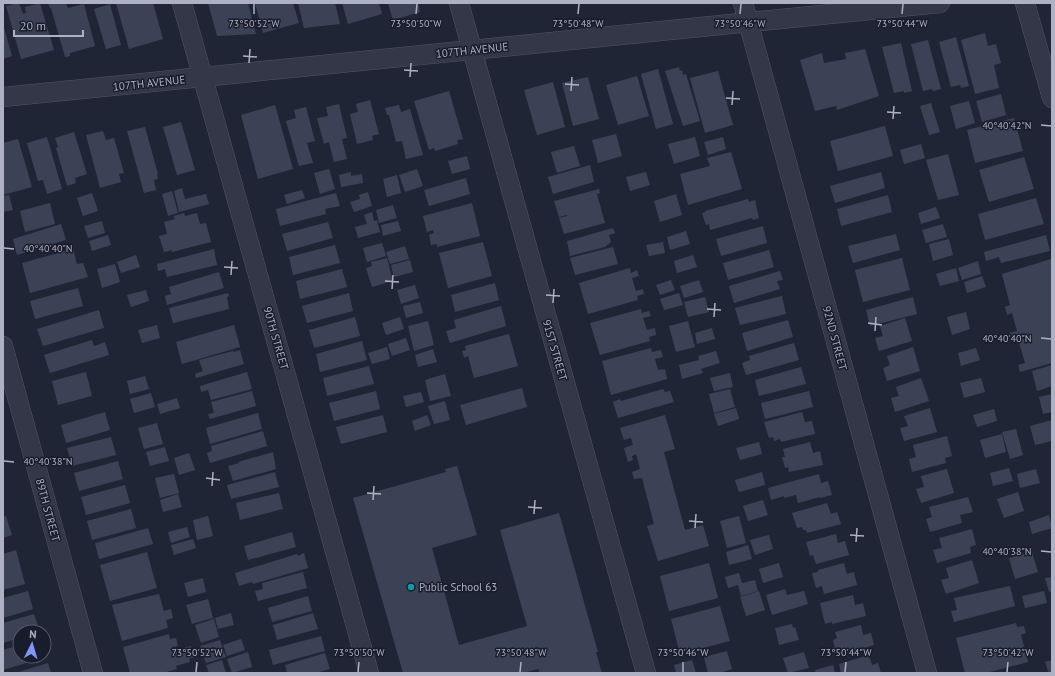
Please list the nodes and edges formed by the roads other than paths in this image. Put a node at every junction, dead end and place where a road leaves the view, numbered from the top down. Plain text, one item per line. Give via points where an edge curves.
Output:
1 (182, 3) edge
2 (459, 3) edge
3 (743, 3) edge
4 (940, 3) edge
5 (1025, 3) edge
6 (748, 23) junction
7 (472, 50) junction
8 (203, 78) junction
9 (3, 97) edge
10 (1052, 98) edge
11 (3, 346) edge
12 (93, 673) edge
13 (369, 673) edge
14 (646, 673) edge
15 (927, 673) edge

1 - 8 street, 90TH STREET
2 - 7 street, 91ST STREET
3 - 6 street, 92ND STREET
4 - 6 street, 107TH AVENUE
5 - 10 street
6 - 7 street, 107TH AVENUE
6 - 15 street, 92ND STREET
7 - 8 street, 107TH AVENUE
7 - 14 street, 91ST STREET
8 - 9 street, 107TH AVENUE
8 - 13 street, 90TH STREET
11 - 12 street, 89TH STREET

